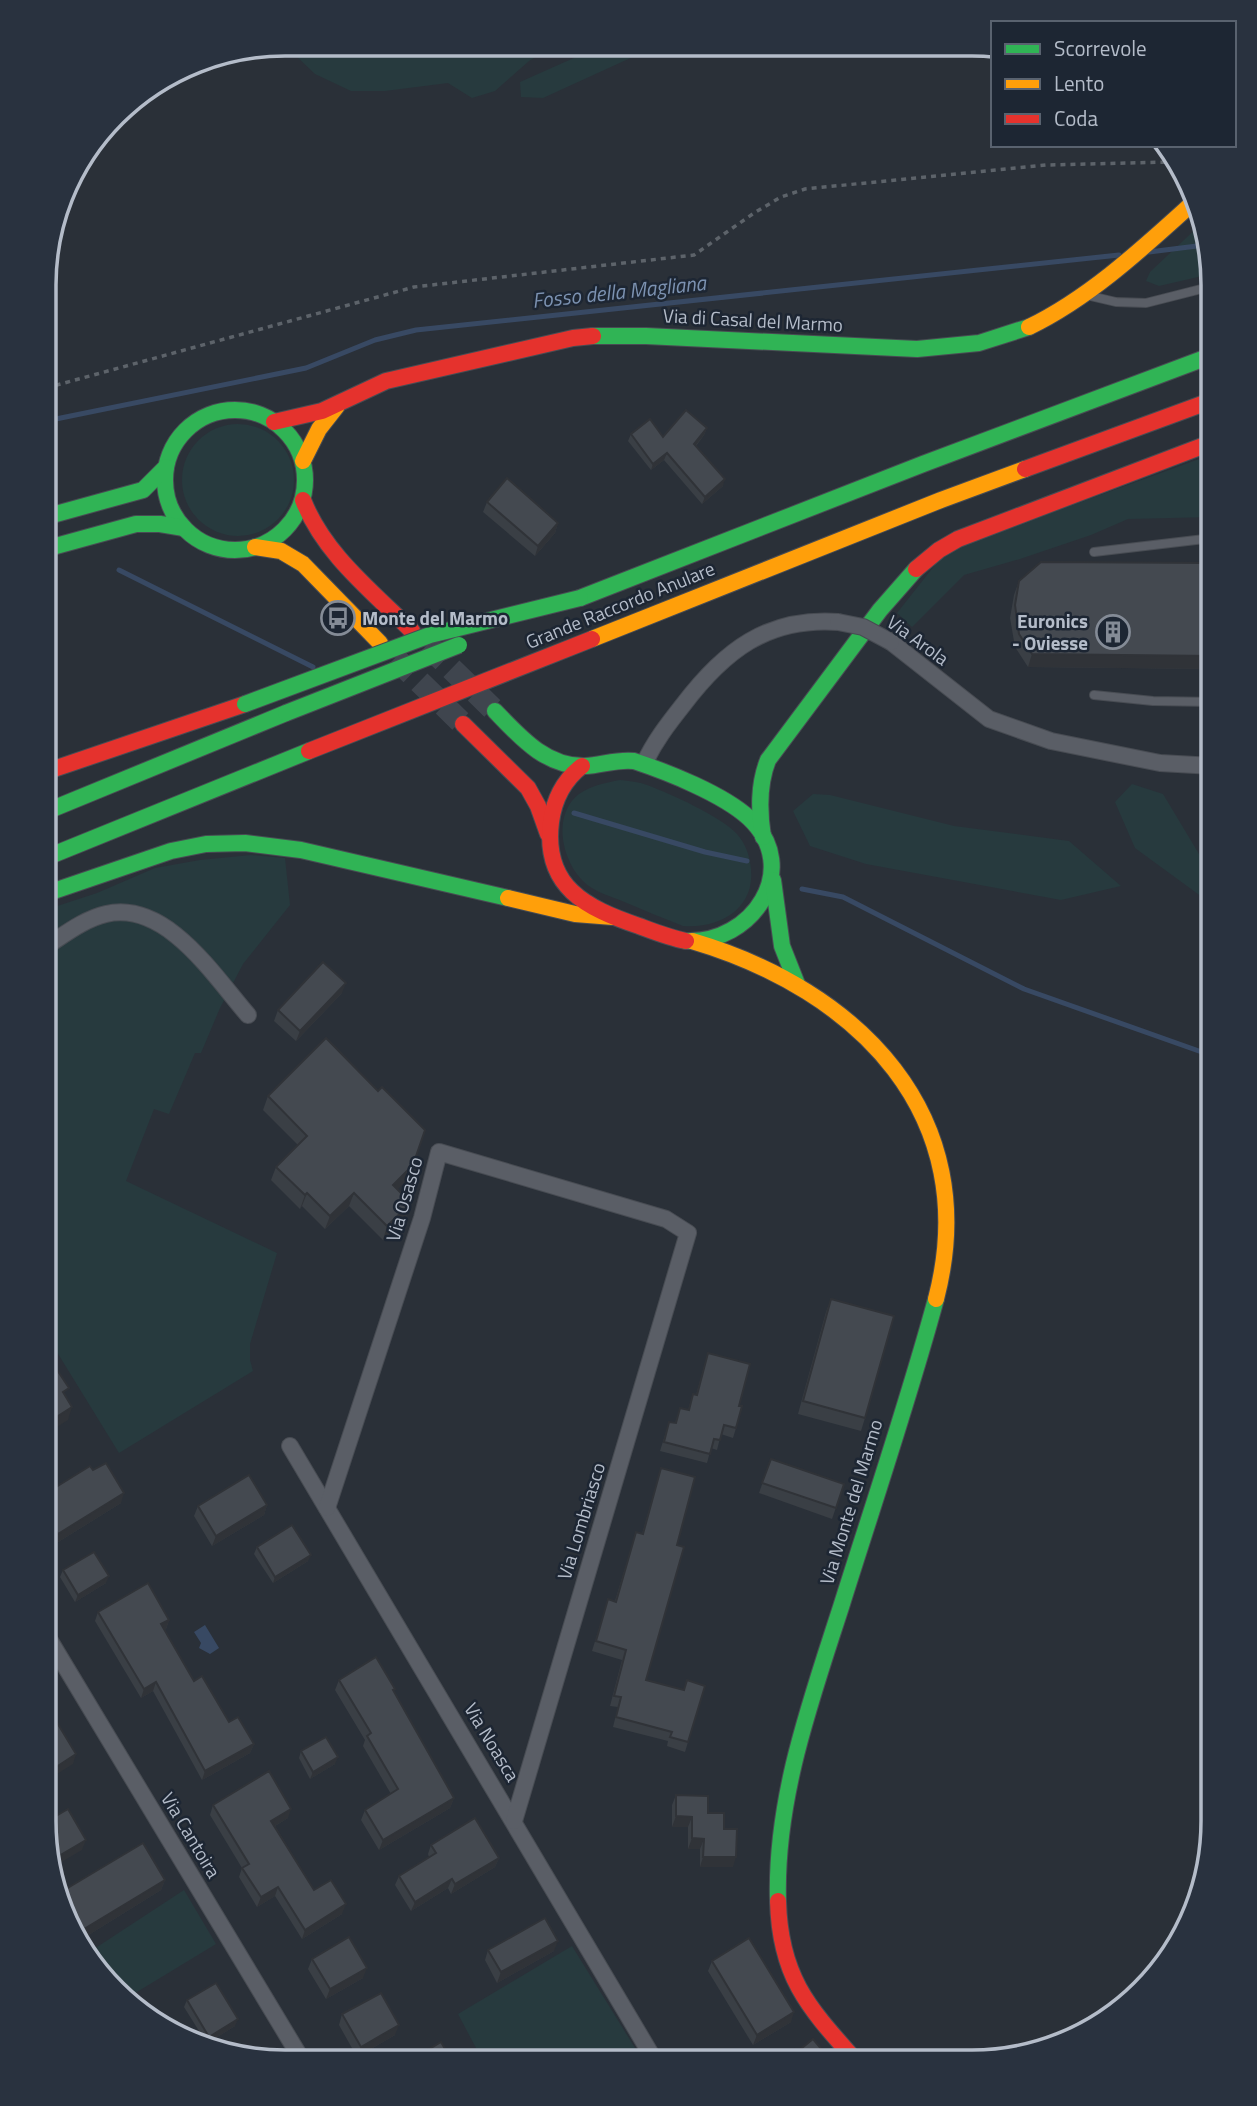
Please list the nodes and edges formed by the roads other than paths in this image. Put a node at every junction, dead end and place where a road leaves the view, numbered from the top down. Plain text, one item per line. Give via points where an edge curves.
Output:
1 (1187, 206) edge
2 (1201, 289) edge
3 (1089, 291) junction
4 (1201, 360) edge
5 (1201, 404) edge
6 (337, 406) junction
7 (274, 422) junction
8 (1201, 447) edge
9 (303, 461) junction
10 (166, 467) junction
11 (303, 500) junction
12 (56, 514) edge
13 (184, 528) junction
14 (1201, 539) edge
15 (56, 546) edge
16 (255, 547) junction
17 (1094, 552) dead end
18 (580, 598) junction
19 (412, 631) tunnel mouth
20 (380, 643) dead end
21 (1094, 695) dead end
22 (1201, 702) edge
23 (495, 711) tunnel mouth
24 (463, 724) tunnel mouth
25 (644, 764) junction
26 (1201, 765) edge
27 (582, 766) junction
28 (56, 768) edge
29 (56, 807) edge
30 (550, 837) junction
31 (763, 837) junction
32 (56, 854) edge
33 (773, 866) junction
34 (56, 890) edge
35 (613, 917) junction
36 (56, 941) edge
37 (692, 941) junction
38 (797, 984) junction
39 (248, 1015) dead end
40 (688, 1233) joint
41 (290, 1446) dead end
42 (327, 1508) junction
43 (56, 1651) edge
44 (514, 1821) junction
45 (296, 2050) edge
46 (649, 2050) edge
47 (846, 2050) edge

1 - 3 main road, Via di Casal del Marmo
2 - 3 lane via 1146,303 1116,302
3 - 6 main road, Via di Casal del Marmo via 1027,329 964,347 591,336 386,381
4 - 18 main road, Grande Raccordo Anulare
5 - 32 main road, Grande Raccordo Anulare, bridge via 940,500
6 - 7 main road, Via di Casal del Marmo
6 - 9 main road
7 - 9 main road via 286,432
7 - 10 main road via 239,410 203,417 183,432
8 - 31 main road via 958,538 923,560 893,591 768,760 760,803
9 - 11 main road
10 - 12 main road via 143,490
10 - 13 main road via 169,498
11 - 16 main road via 285,529
11 - 19 main road via 324,542
13 - 15 main road via 136,524
13 - 16 main road via 217,548
14 - 17 lane
16 - 20 main road via 281,551 303,564
18 - 28 main road, bridge via 430,635
18 - 29 main road, Grande Raccordo Anulare, bridge
21 - 22 lane
23 - 27 main road via 542,755
24 - 30 main road via 528,788
25 - 26 street, Via Arola, bridge via 692,692 736,649 785,625 810,621 863,627 891,642 989,719 1051,741 1160,763
25 - 27 main road via 618,760
25 - 31 main road via 739,811
27 - 30 main road via 557,796
30 - 35 main road via 553,862 565,885 587,904
31 - 33 main road
33 - 37 main road via 754,915 725,935
33 - 38 main road, Via Monte del Marmo via 780,945
34 - 35 main road via 181,848 245,843 301,850 575,914
35 - 37 main road
36 - 39 street via 100,916 138,913 178,937
37 - 38 main road, Via Monte del Marmo via 746,958
38 - 47 main road, Via Monte del Marmo via 849,1021 902,1078 933,1139 947,1204 946,1245 934,1302 816,1686 787,1793 779,1848 778,1916 788,1965 814,2013
40 - 42 street, Via Osasco via 666,1219 439,1152 422,1218
40 - 44 street, Via Lombriasco
41 - 42 street, Via Noasca
42 - 44 street, Via Noasca
43 - 45 street, Via Cantoira
44 - 46 street, Via Noasca

